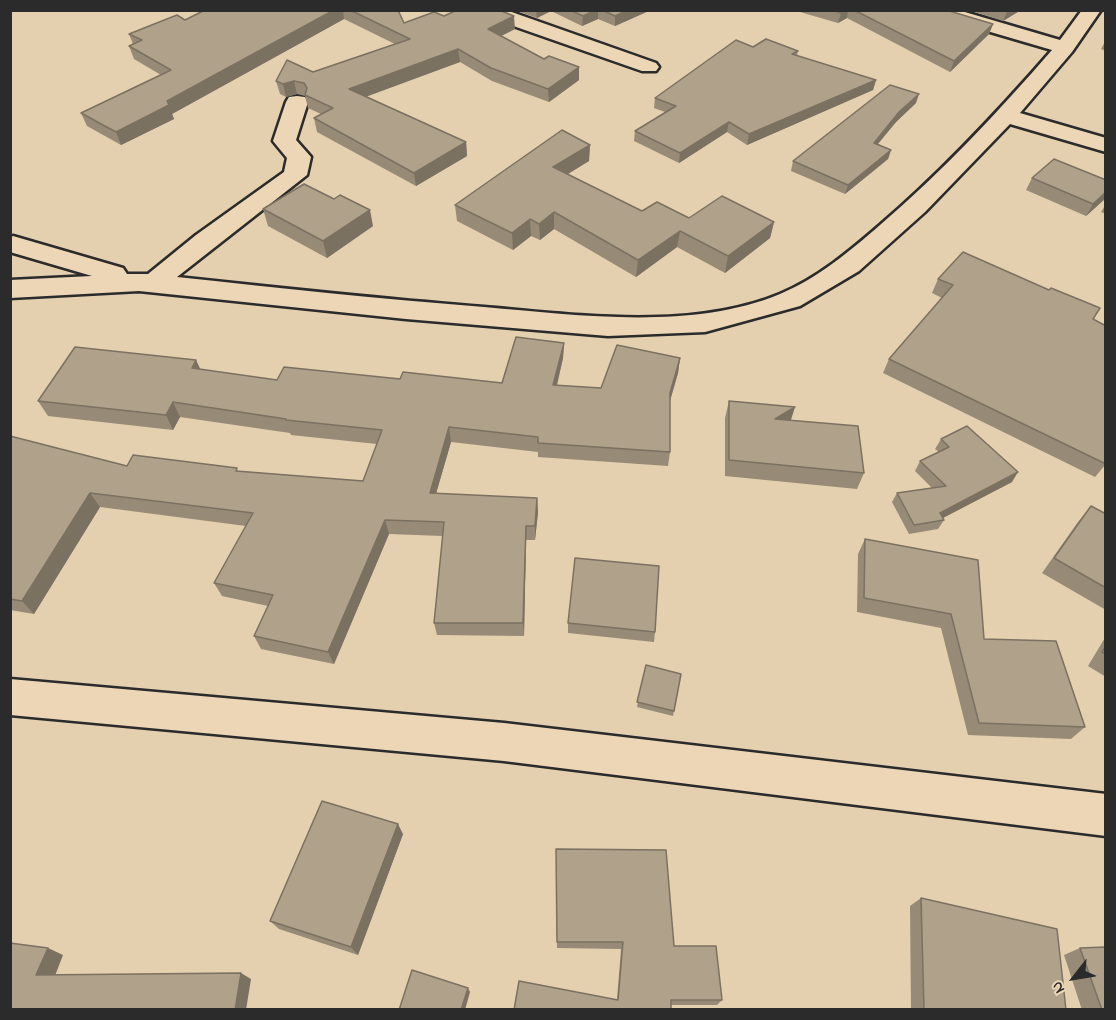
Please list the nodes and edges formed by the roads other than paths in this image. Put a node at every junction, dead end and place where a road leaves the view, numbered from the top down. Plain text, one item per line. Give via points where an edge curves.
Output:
1 (486, 10) edge
2 (936, 10) edge
3 (1092, 10) edge
4 (1065, 48) junction
5 (650, 67) dead end
6 (297, 102) edge
7 (1006, 116) junction
8 (1106, 145) edge
9 (11, 251) edge
10 (146, 283) junction
11 (10, 289) edge
12 (10, 697) edge
13 (1106, 815) edge

1 - 5 street
2 - 4 street
3 - 4 street
4 - 7 street
6 - 10 street via 284,141 298,157 295,175
7 - 8 street
7 - 10 street via 916,207 850,265 790,300 705,323 608,327
9 - 10 street
10 - 11 street
12 - 13 street via 504,742

